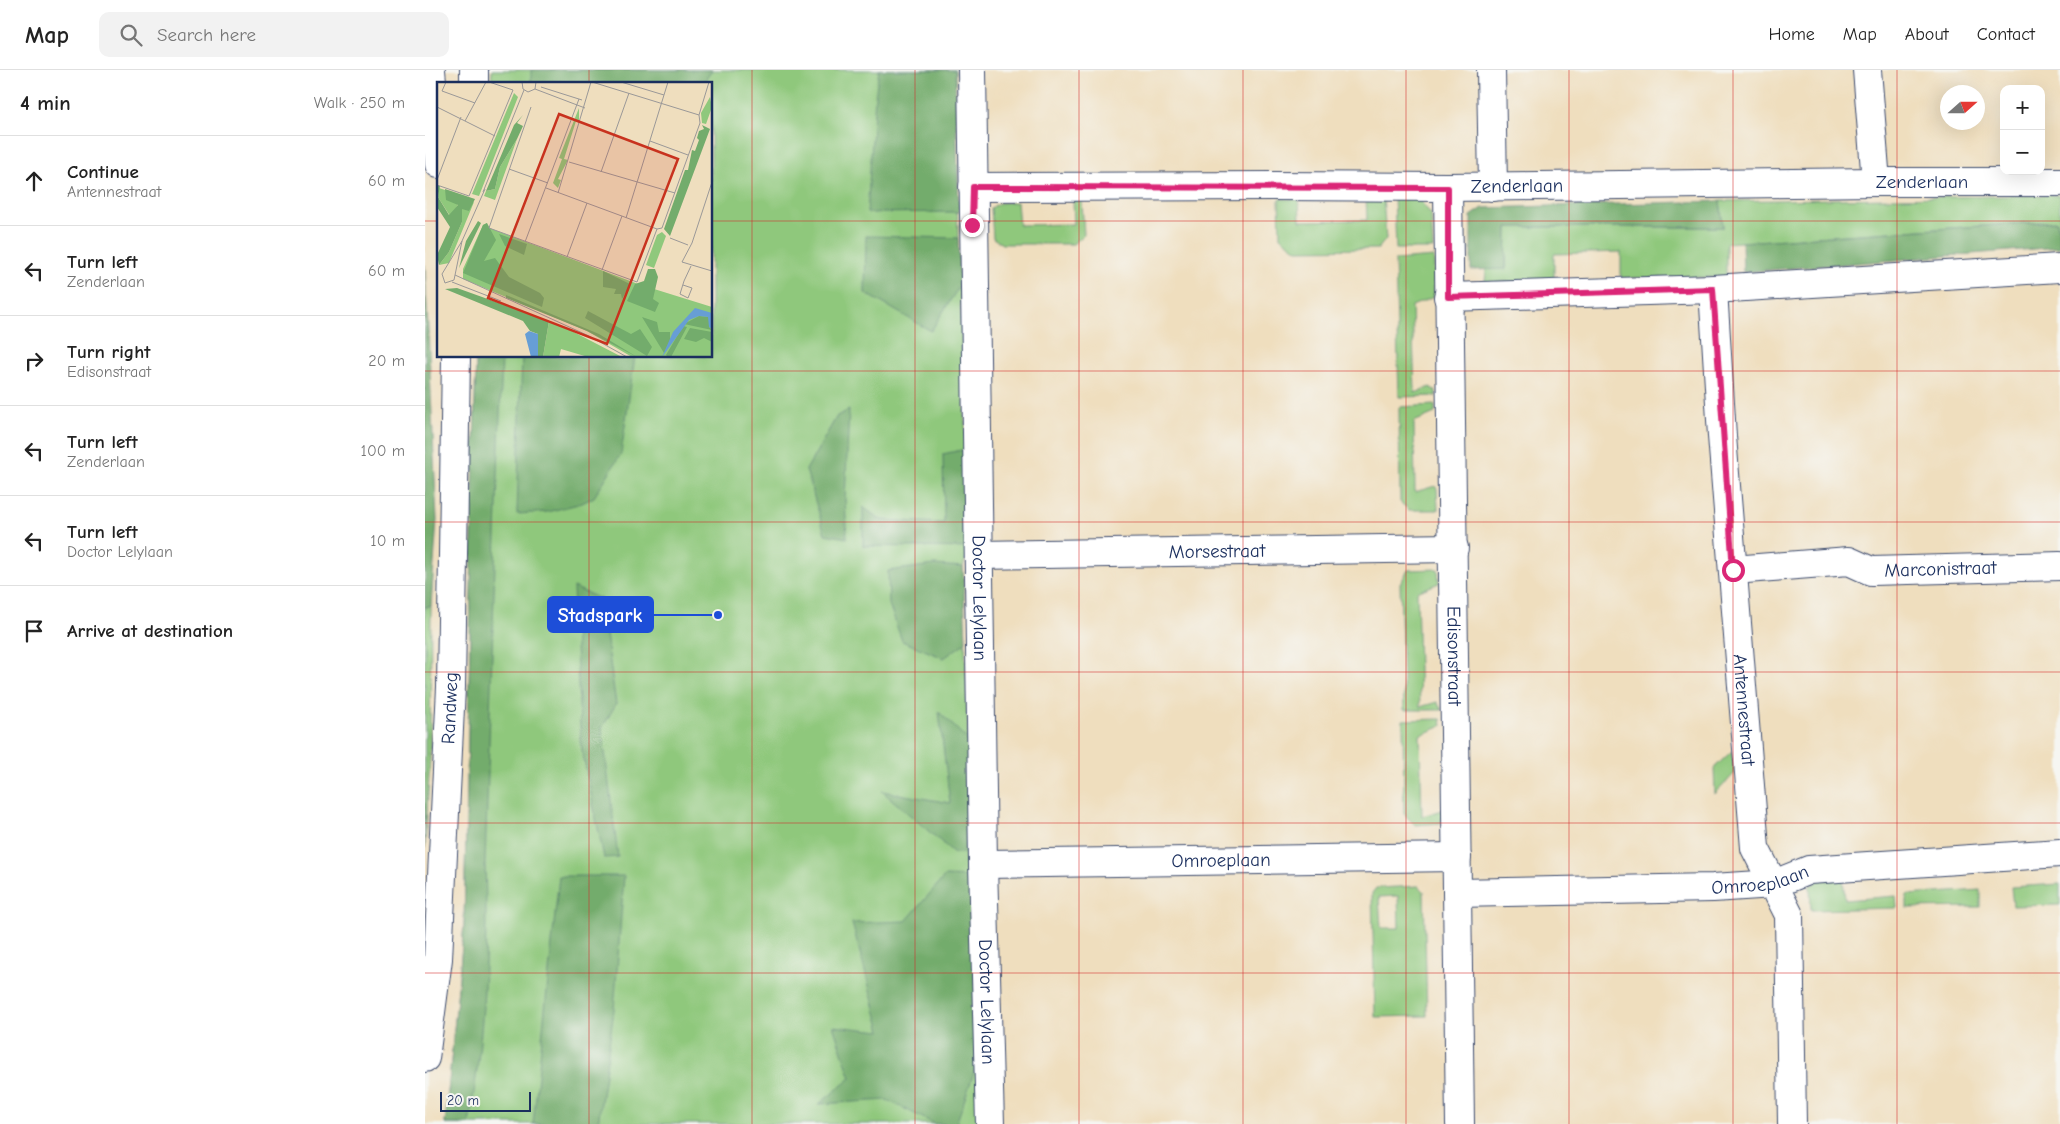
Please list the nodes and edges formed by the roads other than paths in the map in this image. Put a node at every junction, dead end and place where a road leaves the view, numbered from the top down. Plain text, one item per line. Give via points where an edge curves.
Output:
1 (431, 70) edge
2 (972, 70) edge
3 (1491, 70) edge
4 (1867, 70) edge
5 (437, 140) edge
6 (1876, 182) junction
7 (2060, 182) edge
8 (973, 187) junction
9 (1493, 187) junction
10 (1448, 188) junction
11 (2060, 268) edge
12 (1713, 289) junction
13 (1448, 297) junction
14 (456, 358) edge
15 (1454, 548) junction
16 (979, 555) junction
17 (2060, 566) edge
18 (1733, 570) junction
19 (2060, 853) edge
20 (1457, 857) junction
21 (983, 864) junction
22 (1774, 884) junction
23 (1457, 893) junction
24 (425, 1058) edge
25 (990, 1124) edge
26 (1460, 1124) edge
27 (1792, 1124) edge

1 - 5 street
2 - 8 street, Doctor Lelylaan
3 - 9 street
4 - 6 street
6 - 7 street, Zenderlaan
6 - 9 street, Zenderlaan
8 - 10 street, Zenderlaan
8 - 16 street, Doctor Lelylaan
9 - 10 street, Zenderlaan
10 - 13 street, Edisonstraat
11 - 12 street
12 - 13 street
12 - 18 street, Antennestraat
13 - 15 street, Edisonstraat
14 - 24 street, Randweg via 451,687 438,959
15 - 16 street, Morsestraat
15 - 20 street, Edisonstraat
16 - 21 street, Doctor Lelylaan
17 - 18 street, Marconistraat via 1871,571 1849,561
18 - 22 street, Antennestraat via 1755,848
19 - 22 street, Omroeplaan via 1809,870
20 - 21 street, Omroeplaan
20 - 23 street, Edisonstraat
21 - 25 street, Doctor Lelylaan
22 - 23 street, Omroeplaan
22 - 27 street, Antennestraat via 1789,915
23 - 26 street, Edisonstraat

